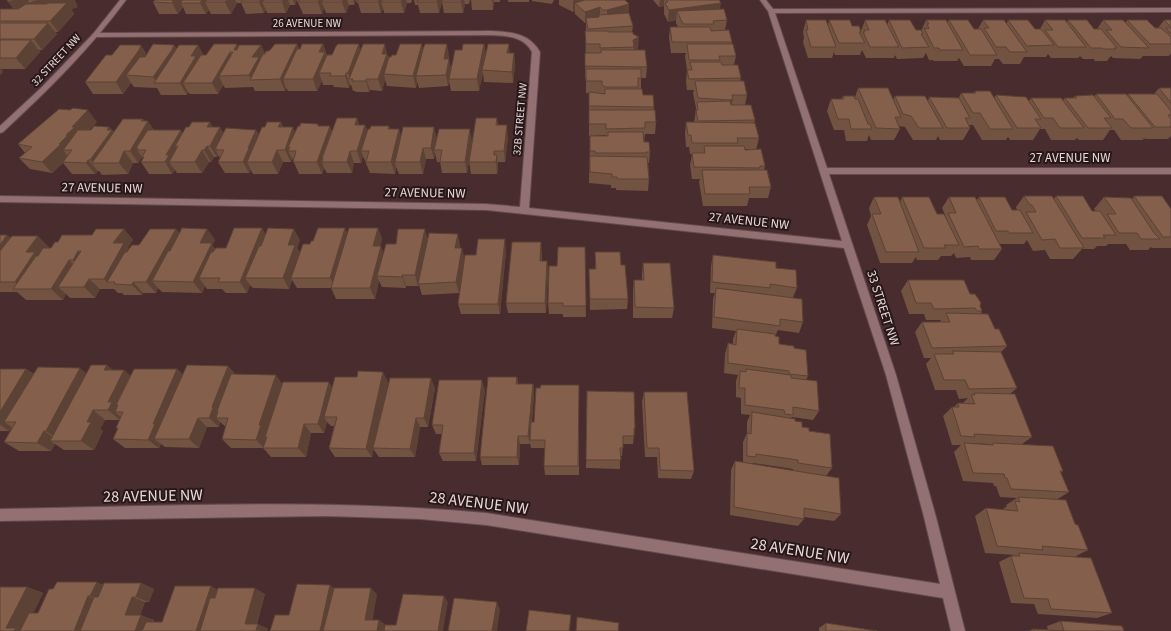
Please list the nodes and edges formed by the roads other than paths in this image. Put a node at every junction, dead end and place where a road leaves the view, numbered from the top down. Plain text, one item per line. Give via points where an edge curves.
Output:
1 (123, 0) edge
2 (762, 0) edge
3 (1171, 10) edge
4 (771, 11) junction
5 (95, 35) junction
6 (520, 36) joint
7 (0, 130) edge
8 (824, 171) junction
9 (1171, 171) edge
10 (0, 199) edge
11 (524, 210) junction
12 (849, 245) junction
13 (0, 515) edge
14 (949, 592) junction
15 (958, 631) edge

1 - 5 street, 32 STREET NW
2 - 4 street, 33 STREET NW
3 - 4 street
4 - 8 street, 33 STREET NW
5 - 6 street, 26 AVENUE NW via 491,33
5 - 7 street, 32 STREET NW via 44,90
6 - 11 street, 32B STREET NW via 528,40 536,52
8 - 9 street, 27 AVENUE NW
8 - 12 street, 33 STREET NW
10 - 11 street, 27 AVENUE NW
11 - 12 street, 27 AVENUE NW
12 - 14 street, 33 STREET NW via 891,375
13 - 14 street, 28 AVENUE NW via 326,510 420,513 486,519
14 - 15 street, 33 STREET NW

